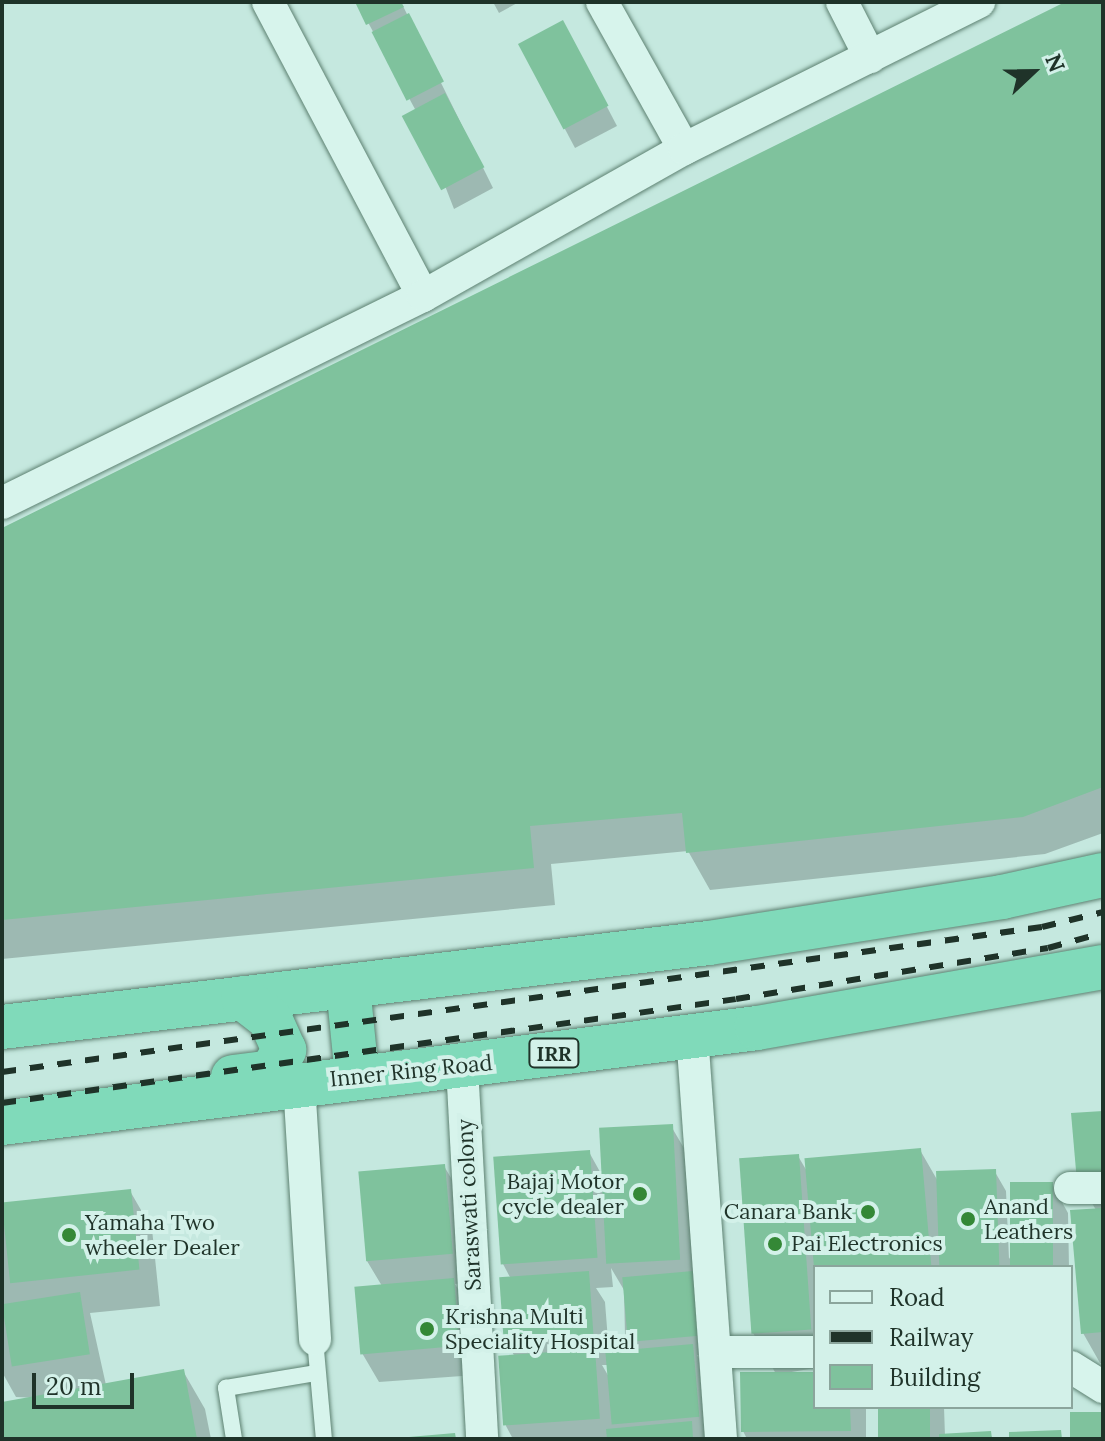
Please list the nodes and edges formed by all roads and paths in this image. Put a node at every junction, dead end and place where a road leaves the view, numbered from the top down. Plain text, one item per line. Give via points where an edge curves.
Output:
1 (268, 2) edge
2 (602, 2) edge
3 (842, 2) edge
4 (979, 2) edge
5 (870, 57) junction
6 (684, 149) junction
7 (423, 296) junction
8 (2, 503) edge
9 (1103, 875) edge
10 (1103, 967) edge
11 (348, 986) junction
12 (243, 998) junction
13 (2, 1027) edge
14 (692, 1034) junction
15 (462, 1066) junction
16 (357, 1076) junction
17 (299, 1084) junction
18 (193, 1098) junction
19 (2, 1123) edge
20 (1070, 1188) dead end
21 (1103, 1188) edge
22 (315, 1339) joint
23 (717, 1352) junction
24 (813, 1352) edge
25 (1073, 1368) edge
26 (317, 1373) junction
27 (1103, 1387) edge
28 (234, 1439) edge
29 (324, 1439) edge
30 (482, 1439) edge
31 (721, 1439) edge

1 - 7 street
2 - 6 street
3 - 5 street
4 - 5 street
5 - 6 street
6 - 7 street
7 - 8 street
9 - 11 highway via 1002,897 724,941
10 - 14 highway, Inner Ring Road / IRR via 920,1003
11 - 12 highway
11 - 16 highway
12 - 13 highway
12 - 18 highway via 264,1012 281,1036 282,1059 271,1072 207,1081
14 - 15 highway, Inner Ring Road / IRR
14 - 23 street
15 - 16 highway, Inner Ring Road / IRR
15 - 30 street, Saraswati colony
16 - 17 highway, Inner Ring Road / IRR
17 - 18 highway, Inner Ring Road / IRR
17 - 22 street
18 - 19 highway, Inner Ring Road / IRR
20 - 21 street
22 - 26 lane
23 - 24 street
23 - 31 street
25 - 27 street
26 - 28 lane via 226,1388
26 - 29 lane

